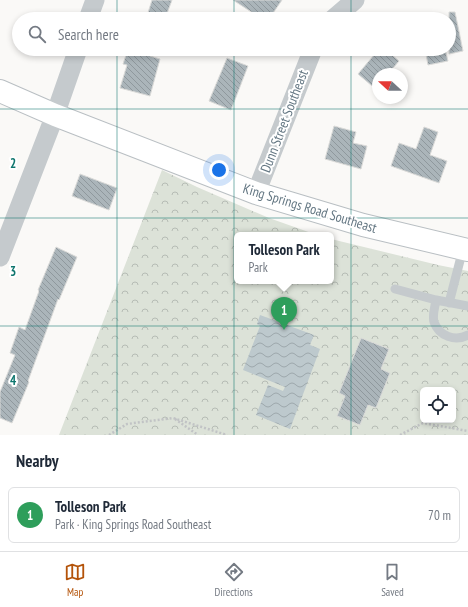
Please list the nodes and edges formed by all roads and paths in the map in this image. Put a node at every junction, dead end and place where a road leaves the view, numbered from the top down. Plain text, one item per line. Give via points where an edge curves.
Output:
1 (95, 0) edge
2 (355, 0) edge
3 (91, 12) edge
4 (341, 12) edge
5 (76, 56) edge
6 (310, 56) edge
7 (0, 91) edge
8 (55, 115) junction
9 (256, 193) junction
10 (465, 250) edge
11 (0, 257) edge
12 (395, 290) dead end
13 (436, 300) junction
14 (449, 303) junction
15 (468, 305) edge
16 (468, 335) edge
17 (173, 418) junction
18 (468, 431) edge
19 (109, 435) edge
20 (198, 435) edge
21 (227, 435) edge
22 (400, 435) edge

1 - 3 street
2 - 4 street
5 - 8 street
6 - 9 street, Dunn Street Southeast
7 - 8 street, King Springs Road Southeast
8 - 9 street, King Springs Road Southeast
8 - 11 street
9 - 10 street, King Springs Road Southeast via 363,225
10 - 14 lane
12 - 13 lane
13 - 14 lane
13 - 16 lane via 433,313 438,329 449,337
14 - 15 lane
17 - 19 path via 127,424
17 - 20 path
17 - 21 path
18 - 22 path via 424,423

